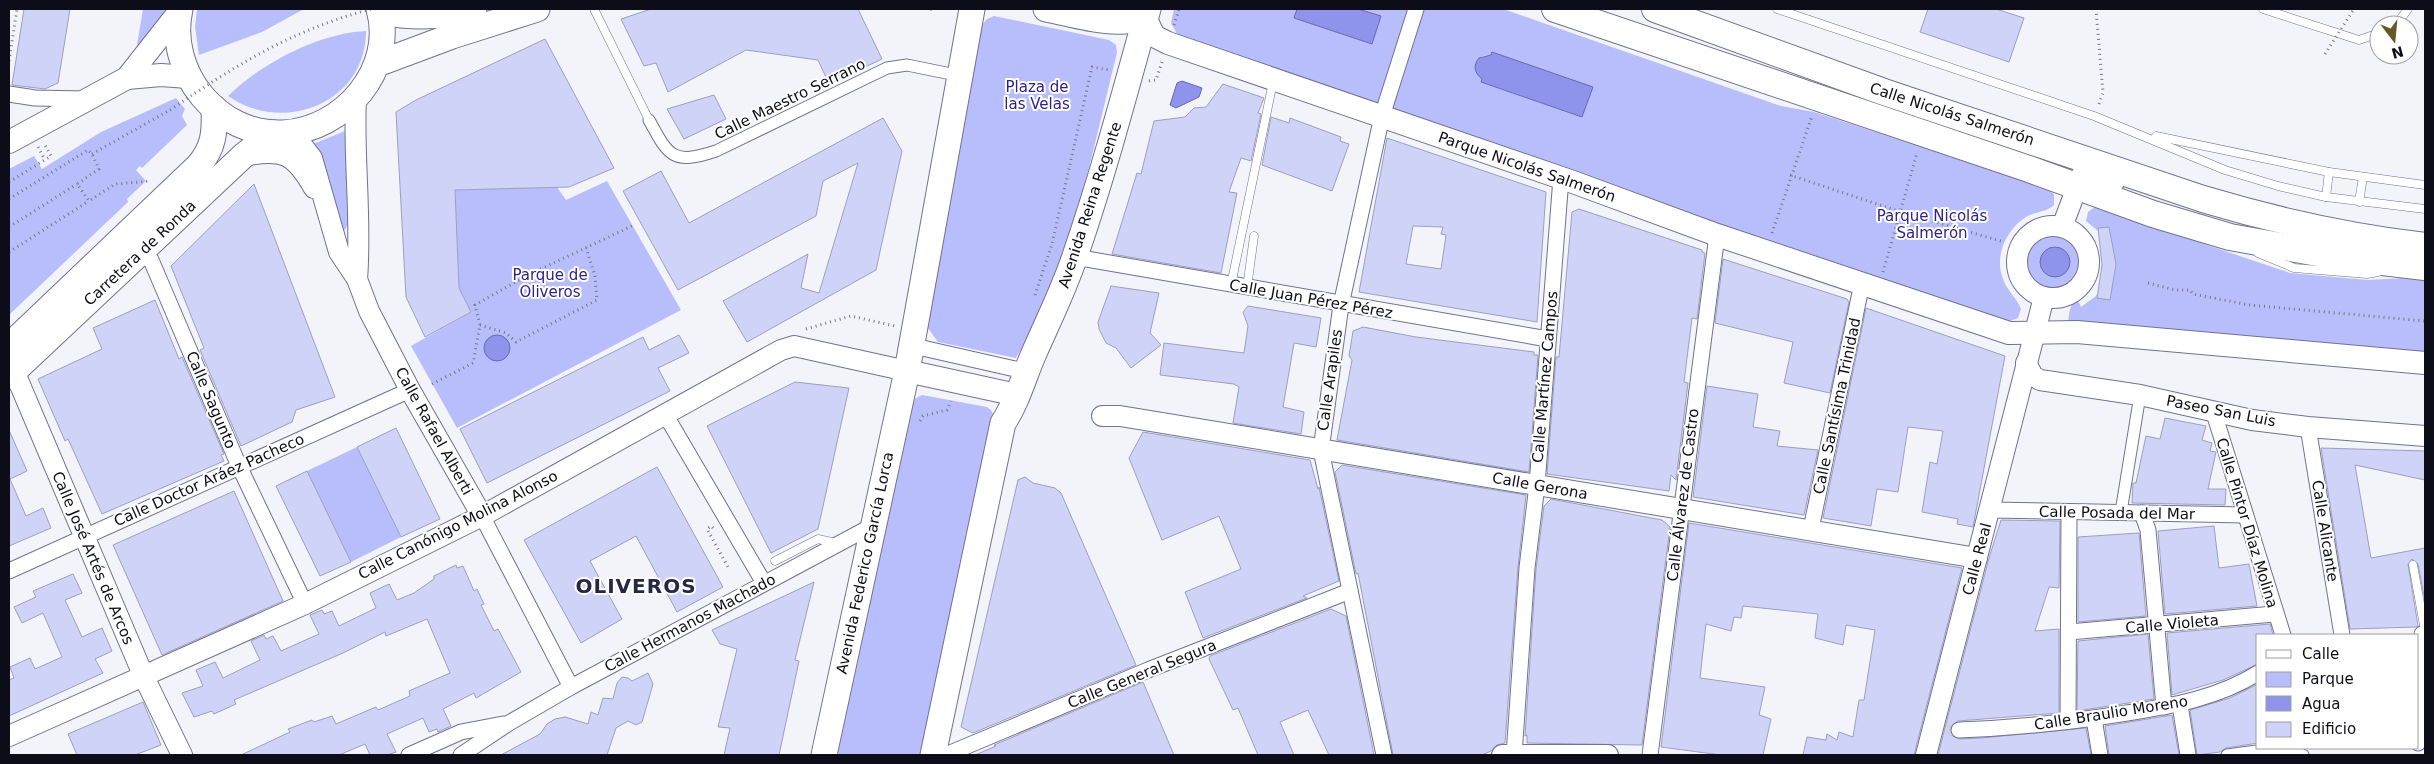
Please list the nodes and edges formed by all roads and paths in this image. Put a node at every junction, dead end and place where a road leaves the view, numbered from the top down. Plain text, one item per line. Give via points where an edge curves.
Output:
1 (17, 9) edge
2 (474, 9) edge
3 (537, 9) edge
4 (594, 9) edge
5 (972, 9) edge
6 (1046, 9) edge
7 (1179, 9) edge
8 (1416, 9) edge
9 (1555, 9) edge
10 (1655, 9) edge
11 (1777, 9) edge
12 (2096, 9) edge
13 (2263, 9) edge
14 (2354, 9) edge
15 (377, 10) edge
16 (179, 11) edge
17 (1147, 13) edge
18 (1172, 31) dead end
19 (2369, 36) edge
20 (2325, 54) dead end
21 (1163, 59) dead end
22 (9, 62) edge
23 (377, 64) junction
24 (1112, 70) dead end
25 (961, 76) junction
26 (188, 77) junction
27 (127, 78) junction
28 (1274, 79) junction
29 (1146, 80) dead end
30 (9, 94) edge
31 (356, 98) junction
32 (89, 99) junction
33 (214, 108) junction
34 (1814, 112) dead end
35 (1382, 116) junction
36 (2094, 116) junction
37 (649, 120) joint
38 (278, 133) junction
39 (2139, 133) junction
40 (9, 142) edge
41 (1919, 145) dead end
42 (92, 154) junction
43 (243, 156) junction
44 (45, 160) dead end
45 (2329, 172) junction
46 (1790, 175) junction
47 (2363, 177) junction
48 (1561, 178) junction
49 (146, 181) dead end
50 (9, 182) edge
51 (77, 184) junction
52 (2425, 185) edge
53 (2075, 186) junction
54 (2326, 197) junction
55 (9, 199) edge
56 (88, 201) junction
57 (2359, 202) junction
58 (326, 209) junction
59 (2425, 209) edge
60 (1901, 212) junction
61 (2252, 213) junction
62 (632, 226) dead end
63 (9, 227) edge
64 (2062, 227) junction
65 (1717, 235) junction
66 (1254, 236) dead end
67 (1770, 239) dead end
68 (2004, 242) dead end
69 (586, 248) junction
70 (143, 251) junction
71 (9, 252) edge
72 (1075, 257) junction
73 (2424, 260) edge
74 (357, 279) junction
75 (1872, 280) junction
76 (2148, 284) dead end
77 (1231, 285) junction
78 (1247, 288) junction
79 (2044, 297) junction
80 (1032, 303) dead end
81 (1340, 305) junction
82 (2425, 321) edge
83 (881, 322) dead end
84 (480, 324) junction
85 (814, 327) dead end
86 (2035, 333) junction
87 (1548, 339) junction
88 (913, 343) junction
89 (9, 346) edge
90 (2026, 363) junction
91 (2425, 363) edge
92 (10, 369) edge
93 (1027, 370) junction
94 (907, 372) junction
95 (432, 384) dead end
96 (410, 390) junction
97 (2140, 395) junction
98 (1017, 396) junction
99 (951, 400) dead end
100 (2213, 410) junction
101 (665, 414) junction
102 (1102, 416) dead end
103 (920, 419) dead end
104 (2308, 427) junction
105 (2425, 436) edge
106 (1321, 450) junction
107 (239, 466) junction
108 (1536, 485) junction
109 (1680, 510) junction
110 (1990, 510) junction
111 (2069, 512) junction
112 (2121, 512) junction
113 (2142, 513) junction
114 (2245, 515) junction
115 (482, 516) junction
116 (872, 526) junction
117 (1811, 529) junction
118 (84, 536) junction
119 (838, 544) junction
120 (728, 557) dead end
121 (1977, 558) junction
122 (775, 561) dead end
123 (2412, 565) dead end
124 (728, 567) dead end
125 (9, 571) edge
126 (764, 584) junction
127 (1350, 590) junction
128 (305, 604) junction
129 (2274, 614) junction
130 (2156, 626) junction
131 (2069, 632) junction
132 (2283, 634) edge
133 (2342, 634) edge
134 (2421, 634) edge
135 (2256, 675) edge
136 (144, 677) junction
137 (571, 687) junction
138 (2180, 705) junction
139 (2164, 707) junction
140 (2419, 707) edge
141 (2094, 719) junction
142 (2068, 721) junction
143 (509, 723) junction
144 (1959, 730) tunnel mouth
145 (9, 736) edge
146 (941, 754) edge
147 (182, 755) edge
148 (409, 755) edge
149 (461, 755) edge
150 (824, 755) edge
151 (1384, 755) edge
152 (1502, 755) edge
153 (1514, 755) edge
154 (1608, 755) edge
155 (1650, 755) edge
156 (1926, 755) edge
157 (2100, 755) edge
158 (2188, 755) edge
159 (2227, 755) edge
160 (2303, 755) edge

1 - 22 path
2 - 15 main road via 451,15 409,17
3 - 23 main road
4 - 37 lane
5 - 25 main road
6 - 17 main road via 1114,21 1127,21
7 - 18 path
8 - 35 street, Calle Arapiles
9 - 53 highway, Calle Nicolás Salmerón
10 - 61 highway, Calle Nicolás Salmerón via 1884,92
11 - 36 lane
12 - 36 path via 2103,93
13 - 19 lane via 2359,40
14 - 20 path, bridge
15 - 23 main road via 382,45
15 - 42 path, bridge via 320,24 279,42
16 - 26 main road via 178,43
16 - 27 main road
17 - 28 main road, Parque Nicolás Salmerón via 1154,36
17 - 72 main road, Avenida Reina Regente
21 - 29 path via 1156,80
23 - 31 main road
24 - 80 path via 1092,67 1052,244
25 - 37 street, Calle Maestro Serrano via 907,65 887,68 716,151 692,159 674,156 662,145
25 - 88 main road
26 - 27 main road
26 - 33 main road
27 - 32 main road
28 - 35 main road, Parque Nicolás Salmerón
28 - 77 lane
30 - 32 street
31 - 38 main road via 328,119 302,130
31 - 74 street, Calle Rafael Alberti
32 - 40 main road
33 - 38 main road via 245,127
33 - 89 main road, Carretera de Ronda via 213,143 202,162
34 - 46 path
35 - 48 main road, Parque Nicolás Salmerón
35 - 81 street, Calle Arapiles
36 - 39 lane
38 - 43 main road, Carretera de Ronda
38 - 58 street, Calle Rafael Alberti via 302,145 312,158
39 - 45 lane
39 - 54 lane via 2225,170
41 - 60 path
42 - 51 path via 99,169
42 - 55 path via 88,150
43 - 58 street, Calle Rafael Alberti via 273,151 290,156 303,170
43 - 70 main road, Carretera de Ronda
44 - 50 path
45 - 47 lane
45 - 54 lane
46 - 60 path
46 - 67 path
47 - 52 lane
47 - 57 lane
48 - 65 main road, Parque Nicolás Salmerón
48 - 87 street, Calle Martínez Campos
49 - 56 path via 115,184
51 - 56 path
51 - 63 path
53 - 61 street, Calle Nicolás Salmerón via 2085,174 2210,214 2237,218
53 - 64 street
53 - 73 highway, Calle Nicolás Salmerón via 2210,232 2275,247 2340,258
54 - 57 lane
56 - 71 path
57 - 59 lane
58 - 74 street, Calle Rafael Alberti via 340,252
60 - 68 path
60 - 75 path
61 - 73 highway, Calle Nicolás Salmerón via 2322,229
62 - 69 path
64 - 79 street via 2036,230 2027,237 2019,252 2018,269 2022,280
64 - 79 street via 2073,232 2084,244 2089,269 2075,291 2060,297
65 - 75 main road, Parque Nicolás Salmerón
65 - 109 street, Calle Álvarez de Castro
66 - 78 lane
69 - 84 path via 475,305
69 - 84 path via 595,276 597,300 516,342 506,333
70 - 92 main road, Carretera de Ronda
70 - 107 street, Calle Sagunto via 151,260
72 - 77 street, Calle Juan Pérez Pérez
72 - 93 main road, Avenida Reina Regente
74 - 96 street, Calle Rafael Alberti via 369,311
75 - 86 main road, Parque Nicolás Salmerón via 1996,330
75 - 117 street, Calle Santísima Trinidad
76 - 82 path via 2190,290 2193,294 2249,306
77 - 78 street, Calle Juan Pérez Pérez
78 - 81 street, Calle Juan Pérez Pérez
79 - 86 street, Calle Real
81 - 87 street, Calle Juan Pérez Pérez
81 - 106 street, Calle Arapiles
83 - 85 path via 851,316
84 - 95 path via 473,363
86 - 90 street, Calle Real
86 - 91 main road, Parque Nicolás Salmerón via 2077,332
87 - 108 street, Calle Martínez Campos
88 - 93 street via 918,347 1015,370
88 - 94 main road
90 - 97 street, Paseo San Luis via 2033,376 2040,380
90 - 110 street, Calle Real
92 - 118 street, Calle José Artés de Arcos
93 - 98 main road, Avenida Reina Regente
94 - 98 main road
94 - 101 street, Calle Canónigo Molina Alonso via 794,346 770,355
94 - 116 main road, Avenida Federico García Lorca
96 - 107 street, Calle Doctor Aráez Pacheco
96 - 115 street, Calle Rafael Alberti
97 - 100 street, Paseo San Luis
97 - 112 street
98 - 146 main road via 1003,423
99 - 103 path via 947,410
100 - 104 street, Paseo San Luis via 2252,420
100 - 114 street, Calle Pintor Díaz Molina
101 - 115 street, Calle Canónigo Molina Alonso
101 - 126 street
102 - 106 street, Calle Gerona via 1120,416
104 - 105 street, Paseo San Luis
104 - 133 street, Calle Alicante
106 - 108 street, Calle Gerona
106 - 127 street, Calle Arapiles
107 - 118 street, Calle Doctor Aráez Pacheco
107 - 128 street, Calle Sagunto
108 - 109 street, Calle Gerona
108 - 153 street, Calle Martínez Campos
109 - 117 street, Calle Gerona
109 - 155 street, Calle Álvarez de Castro
110 - 111 street, Calle Posada del Mar
110 - 121 street, Calle Real
111 - 112 street, Calle Posada del Mar
111 - 131 street
112 - 113 street, Calle Posada del Mar
113 - 114 street, Calle Posada del Mar
113 - 130 street via 2148,530
114 - 129 street, Calle Pintor Díaz Molina
115 - 128 street, Calle Canónigo Molina Alonso
115 - 137 street, Calle Rafael Alberti
116 - 119 street, Calle Hermanos Machado
116 - 150 main road, Avenida Federico García Lorca
117 - 121 street, Calle Gerona
118 - 125 street, Calle Doctor Aráez Pacheco
118 - 136 street, Calle José Artés de Arcos
119 - 122 lane via 818,539
119 - 126 street, Calle Hermanos Machado
120 - 124 path via 711,526 707,529
121 - 156 street, Calle Real
123 - 134 lane
126 - 137 street, Calle Hermanos Machado
127 - 146 street, Calle General Segura
127 - 151 street, Calle Arapiles
128 - 136 street, Calle Canónigo Molina Alonso
129 - 130 street, Calle Violeta
129 - 132 street, Calle Pintor Díaz Molina
130 - 131 street, Calle Violeta
130 - 139 street
131 - 142 street
134 - 140 street
135 - 138 street, Calle Braulio Moreno
136 - 145 street, Calle Canónigo Molina Alonso
136 - 147 street, Calle José Artés de Arcos
137 - 143 street, Calle Hermanos Machado
138 - 139 street, Calle Braulio Moreno
138 - 158 street
139 - 141 street, Calle Braulio Moreno
141 - 142 street, Calle Braulio Moreno
141 - 157 street
142 - 144 street, Calle Braulio Moreno
143 - 148 street, Calle Hermanos Machado via 461,732
143 - 149 street, Calle Hermanos Machado
152 - 153 street
153 - 154 street
159 - 160 street via 2260,750

